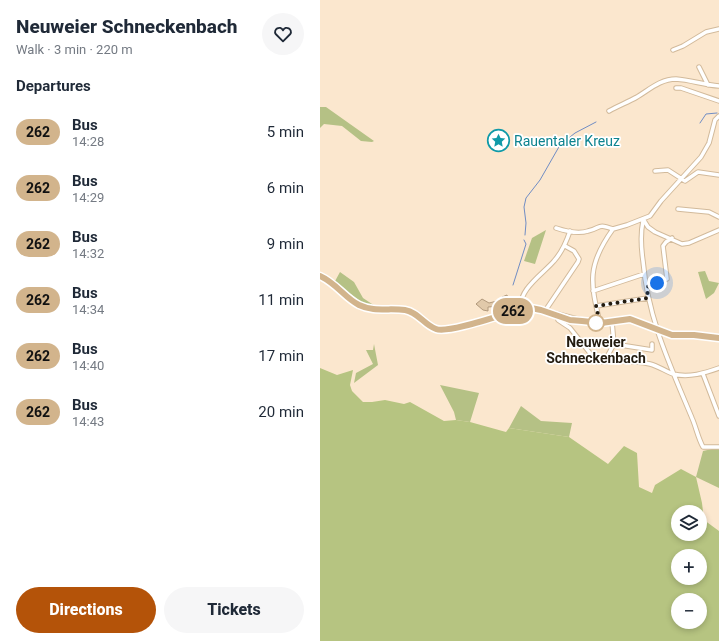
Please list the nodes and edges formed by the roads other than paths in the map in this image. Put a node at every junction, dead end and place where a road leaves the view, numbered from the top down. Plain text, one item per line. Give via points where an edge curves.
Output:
1 (719, 29) edge
2 (673, 50) dead end
3 (699, 67) dead end
4 (708, 85) junction
5 (719, 86) edge
6 (676, 88) dead end
7 (719, 101) edge
8 (609, 111) dead end
9 (719, 116) edge
10 (655, 171) dead end
11 (719, 175) edge
12 (681, 179) junction
13 (678, 210) dead end
14 (719, 217) edge
15 (643, 220) junction
16 (556, 228) dead end
17 (613, 229) junction
18 (719, 230) edge
19 (570, 231) junction
20 (672, 238) junction
21 (565, 246) junction
22 (644, 274) junction
23 (320, 276) edge
24 (647, 287) junction
25 (593, 291) junction
26 (648, 298) junction
27 (596, 306) junction
28 (522, 309) junction
29 (545, 311) junction
30 (556, 314) junction
31 (612, 322) junction
32 (600, 323) junction
33 (656, 329) junction
34 (719, 338) edge
35 (614, 344) junction
36 (652, 344) dead end
37 (608, 355) dead end
38 (719, 368) edge
39 (673, 374) junction
40 (703, 374) junction
41 (719, 416) edge
42 (719, 447) edge

1 - 2 street via 706,32
3 - 4 street
4 - 5 street
4 - 8 street via 666,80
6 - 7 street
9 - 12 street via 715,120 705,151
10 - 12 street via 668,170
11 - 12 street via 698,172 687,180
12 - 15 street via 650,216
13 - 14 street via 709,212
15 - 17 street
15 - 20 street via 655,232
15 - 22 street via 641,238
16 - 19 street
17 - 19 street via 602,225 587,232
17 - 25 street via 596,258 592,274
18 - 20 street via 689,243 682,244
19 - 21 street
20 - 24 street via 663,246 667,279
21 - 28 street via 528,287 521,302
21 - 29 street via 574,251 579,259
22 - 24 street
22 - 25 street
23 - 28 main road via 358,305 407,310 432,327 442,330 455,329
24 - 26 street
25 - 27 street
26 - 27 street
26 - 33 street
27 - 32 street
28 - 29 main road
29 - 30 main road
30 - 32 main road via 570,320
30 - 39 street via 558,320 570,328 597,362 650,364
31 - 32 main road
31 - 33 main road via 635,320
31 - 35 street
33 - 34 main road via 672,335
33 - 39 street
35 - 36 street via 652,350
35 - 37 street
38 - 40 street
39 - 40 street
39 - 42 street via 703,447
40 - 41 street

